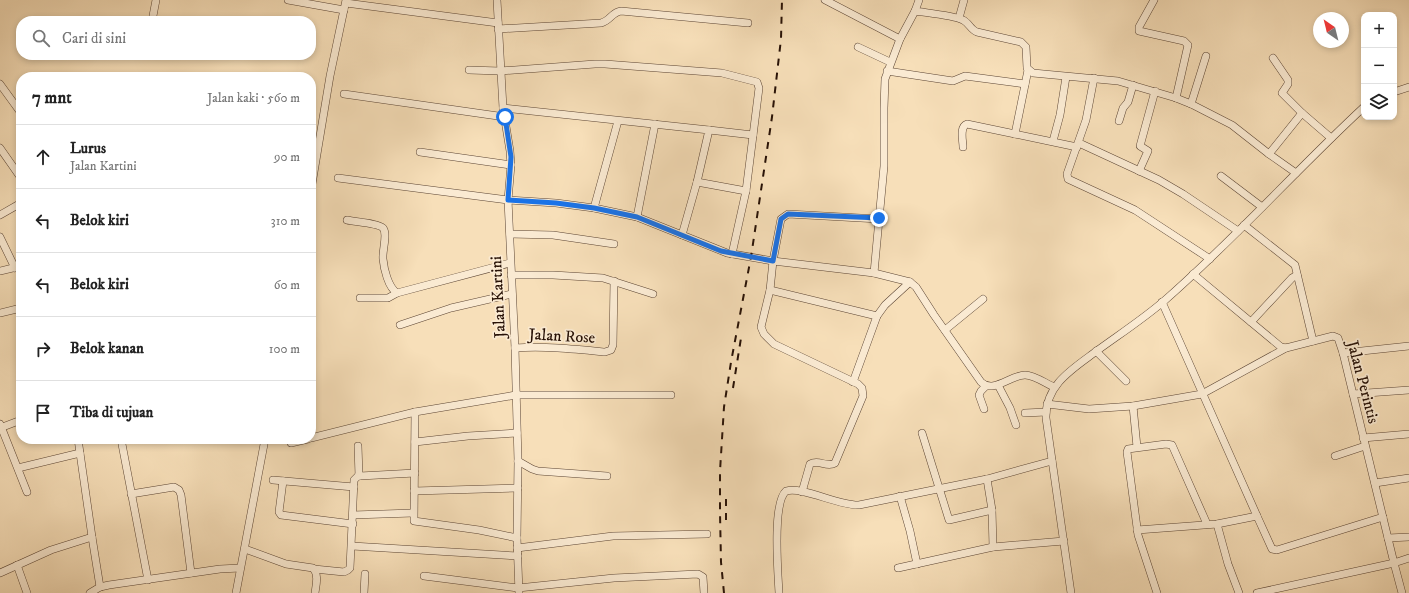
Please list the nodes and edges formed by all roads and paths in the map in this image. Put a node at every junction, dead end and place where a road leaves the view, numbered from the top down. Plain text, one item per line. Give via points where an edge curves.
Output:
1 (156, 0) edge
2 (288, 0) edge
3 (497, 0) edge
4 (825, 0) edge
5 (919, 0) edge
6 (964, 0) edge
7 (1154, 0) edge
8 (346, 4) edge
9 (915, 11) junction
10 (153, 16) edge
11 (958, 18) junction
12 (748, 23) dead end
13 (498, 26) junction
14 (900, 39) junction
15 (858, 47) dead end
16 (1206, 56) dead end
17 (1273, 58) dead end
18 (890, 62) junction
19 (469, 70) dead end
20 (887, 70) junction
21 (1028, 70) junction
22 (500, 71) junction
23 (1066, 77) junction
24 (1094, 78) junction
25 (0, 84) edge
26 (1025, 84) junction
27 (1133, 85) junction
28 (1409, 87) edge
29 (1155, 91) junction
30 (1397, 91) edge
31 (344, 94) dead end
32 (1176, 98) junction
33 (1191, 104) junction
34 (16, 106) edge
35 (503, 108) junction
36 (1361, 110) edge
37 (1302, 113) junction
38 (505, 117) junction
39 (618, 121) junction
40 (1119, 121) dead end
41 (655, 124) junction
42 (709, 130) junction
43 (1015, 134) junction
44 (753, 135) junction
45 (1331, 138) junction
46 (1053, 141) junction
47 (1078, 145) junction
48 (0, 148) edge
49 (964, 148) dead end
50 (420, 152) dead end
51 (1269, 154) junction
52 (316, 160) edge
53 (511, 165) junction
54 (16, 171) edge
55 (1139, 171) junction
56 (1296, 172) junction
57 (1221, 176) dead end
58 (338, 178) dead end
59 (697, 182) junction
60 (746, 191) junction
61 (508, 200) junction
62 (16, 206) edge
63 (1262, 207) junction
64 (594, 208) junction
65 (0, 215) edge
66 (637, 217) junction
67 (879, 218) junction
68 (347, 220) dead end
69 (1244, 225) junction
70 (1238, 232) junction
71 (510, 234) junction
72 (682, 235) junction
73 (0, 237) edge
74 (614, 244) dead end
75 (3, 250) edge
76 (732, 254) junction
77 (1210, 259) junction
78 (773, 261) junction
79 (510, 263) junction
80 (16, 265) edge
81 (16, 267) edge
82 (0, 271) edge
83 (874, 273) junction
84 (1193, 274) junction
85 (511, 275) junction
86 (1297, 275) junction
87 (614, 281) junction
88 (910, 282) junction
89 (770, 290) junction
90 (397, 293) junction
91 (512, 294) junction
92 (653, 294) dead end
93 (360, 298) dead end
94 (983, 299) dead end
95 (1162, 302) junction
96 (16, 309) edge
97 (0, 313) edge
98 (877, 316) junction
99 (1251, 322) junction
100 (400, 325) dead end
101 (945, 330) junction
102 (1313, 341) junction
103 (1409, 346) edge
104 (515, 348) junction
105 (1286, 348) junction
106 (1096, 351) junction
107 (1343, 353) junction
108 (1126, 381) dead end
109 (853, 382) junction
110 (998, 385) junction
111 (986, 386) junction
112 (1054, 387) junction
113 (1409, 390) edge
114 (1202, 394) junction
115 (1353, 394) junction
116 (516, 395) junction
117 (671, 395) dead end
118 (1133, 406) junction
119 (1046, 408) junction
120 (984, 409) dead end
121 (415, 412) junction
122 (1025, 413) dead end
123 (16, 421) edge
124 (1016, 425) dead end
125 (0, 426) edge
126 (517, 433) junction
127 (922, 433) dead end
128 (1409, 434) edge
129 (316, 437) edge
130 (415, 442) junction
131 (1364, 442) junction
132 (79, 444) edge
133 (122, 444) edge
134 (264, 444) edge
135 (358, 446) dead end
136 (1137, 447) junction
137 (80, 453) junction
138 (1336, 456) dead end
139 (518, 461) junction
140 (1052, 461) junction
141 (18, 468) junction
142 (415, 472) junction
143 (359, 476) junction
144 (607, 476) dead end
145 (1409, 478) edge
146 (987, 479) junction
147 (273, 480) dead end
148 (283, 481) junction
149 (1375, 483) junction
150 (354, 487) junction
151 (518, 488) junction
152 (939, 488) junction
153 (414, 491) junction
154 (27, 492) dead end
155 (802, 492) junction
156 (131, 494) junction
157 (900, 496) junction
158 (992, 510) junction
159 (413, 513) junction
160 (353, 515) junction
161 (1256, 516) junction
162 (1383, 517) junction
163 (353, 524) junction
164 (1207, 524) junction
165 (1217, 524) junction
166 (1137, 530) junction
167 (707, 534) dead end
168 (92, 537) junction
169 (1409, 537) edge
170 (517, 538) junction
171 (1388, 538) junction
172 (1064, 541) junction
173 (352, 546) junction
174 (993, 547) junction
175 (517, 548) junction
176 (245, 549) junction
177 (518, 556) junction
178 (1409, 558) edge
179 (1394, 563) junction
180 (917, 564) junction
181 (17, 565) junction
182 (240, 568) junction
183 (898, 568) dead end
184 (314, 569) junction
185 (0, 572) edge
186 (191, 573) junction
187 (365, 574) dead end
188 (424, 576) dead end
189 (148, 580) junction
190 (100, 587) junction
191 (518, 590) edge
192 (27, 593) edge
193 (90, 593) edge
194 (236, 593) edge
195 (315, 593) edge
196 (364, 593) edge
197 (704, 593) edge
198 (779, 593) edge
199 (1071, 593) edge
200 (1158, 593) edge
201 (1239, 593) edge
202 (1257, 593) edge
203 (1402, 593) edge

1 - 10 street
2 - 8 street
3 - 13 street, Jalan Kartini
4 - 14 street
5 - 9 street
6 - 11 street
7 - 32 street via 1139,27 1140,31 1184,41 1188,45
8 - 13 street
8 - 52 street via 330,76
9 - 11 street
9 - 14 street
11 - 21 street via 977,32 1024,43
12 - 13 street via 621,11 601,23
13 - 22 street, Jalan Kartini
14 - 18 street
15 - 18 street
16 - 33 street
17 - 37 street via 1288,80 1282,93
18 - 20 street
19 - 22 street
20 - 26 street via 953,81 965,76
20 - 67 street via 884,86 884,166
21 - 23 street via 1033,73
21 - 26 street
22 - 35 street, Jalan Kartini
22 - 44 street via 605,64 722,74 755,81 759,88
23 - 24 street
23 - 46 street
24 - 27 street
24 - 47 street via 1088,114
25 - 34 street
26 - 43 street
27 - 29 street
27 - 40 street
28 - 30 street
29 - 32 street
29 - 55 street via 1140,146 1148,150
31 - 38 street
32 - 33 street
33 - 51 street via 1232,125
35 - 38 street, Jalan Kartini
35 - 39 street
36 - 45 street
37 - 45 street
37 - 51 street
38 - 53 street, Jalan Kartini
39 - 41 street
39 - 64 street
41 - 42 street
41 - 66 street
42 - 44 street
42 - 59 street
43 - 46 street
43 - 49 street via 965,124 962,127
44 - 60 street
45 - 56 street
46 - 47 street
47 - 55 street
47 - 77 street via 1067,174 1068,178 1127,205
48 - 54 street
50 - 53 street
51 - 56 street
53 - 61 street, Jalan Kartini
55 - 70 street via 1166,184
56 - 63 street
57 - 63 street
58 - 61 street
59 - 60 street
59 - 72 street
60 - 76 street
61 - 64 street
61 - 71 street, Jalan Kartini
62 - 65 street
63 - 69 street
64 - 66 street
66 - 72 street
67 - 78 street via 788,214 781,219
67 - 83 street
68 - 90 street via 376,225 385,231 384,267 390,287
69 - 70 street
69 - 86 street via 1294,264
70 - 77 street
71 - 74 street via 553,235
71 - 79 street, Jalan Kartini
72 - 76 street
73 - 75 street
75 - 80 street
76 - 78 street
77 - 84 street
78 - 83 street
78 - 89 street
79 - 85 street, Jalan Kartini
79 - 90 street
81 - 82 street
83 - 88 street
84 - 95 street
84 - 99 street
85 - 87 street via 553,275
85 - 91 street, Jalan Kartini
86 - 99 street
86 - 102 street
87 - 92 street
87 - 104 street, Jalan Rose via 613,345 610,350 605,352 537,346
88 - 98 street
88 - 101 street
89 - 98 street
89 - 109 street via 761,327 767,339
90 - 93 street via 388,298
91 - 100 street via 452,308
91 - 104 street, Jalan Kartini
94 - 101 street
95 - 106 street
95 - 114 street
96 - 97 street
98 - 109 street
99 - 105 street via 1278,345
101 - 111 street via 980,382
102 - 105 street, Jalan Perintis
102 - 107 street, Jalan Perintis via 1335,336
103 - 107 street
104 - 116 street, Jalan Kartini
105 - 114 street, Jalan Perintis
106 - 108 street
106 - 112 street
107 - 115 street, Jalan Perintis
109 - 155 street via 860,386 863,396 835,462 829,465 812,463
110 - 111 street
110 - 112 street via 1024,375
110 - 124 street
111 - 120 street via 979,395
112 - 119 street
113 - 115 street
114 - 118 street, Jalan Perintis
114 - 161 street
115 - 131 street, Jalan Perintis
116 - 117 street
116 - 121 street
116 - 126 street, Jalan Kartini
118 - 119 street, Jalan Perintis
118 - 136 street
119 - 122 street, Jalan Perintis
119 - 140 street
121 - 129 street
121 - 130 street
123 - 125 street
125 - 141 street
126 - 130 street
126 - 139 street, Jalan Kartini
127 - 152 street
128 - 131 street
130 - 142 street
131 - 138 street
131 - 149 street, Jalan Perintis
132 - 137 street
133 - 156 street
134 - 176 street
135 - 143 street
136 - 164 street via 1168,443 1173,446
136 - 166 street via 1129,448 1127,452
137 - 141 street
137 - 168 street
139 - 144 street via 538,471
139 - 151 street, Jalan Kartini
140 - 146 street
140 - 172 street
141 - 154 street
142 - 143 street
142 - 153 street
143 - 150 street via 354,480
145 - 149 street
146 - 152 street
146 - 158 street
147 - 148 street
148 - 150 street
148 - 163 street via 279,512 281,516
149 - 162 street, Jalan Perintis
150 - 160 street
151 - 153 street
151 - 170 street, Jalan Kartini
152 - 157 street
152 - 158 street via 949,520
153 - 159 street
155 - 157 street via 854,505
155 - 198 street via 788,490 781,498 777,532
156 - 186 street via 174,487 179,490
156 - 189 street
157 - 180 street
158 - 174 street
159 - 160 street
159 - 170 street via 415,522 479,530
160 - 163 street
161 - 162 street via 1272,549 1276,550
161 - 165 street
162 - 171 street, Jalan Perintis
163 - 173 street
164 - 165 street
164 - 166 street
165 - 201 street
166 - 200 street
167 - 175 street via 612,536
168 - 181 street via 51,550
168 - 190 street
169 - 171 street
170 - 175 street, Jalan Kartini
171 - 179 street, Jalan Perintis
172 - 174 street
172 - 199 street
173 - 177 street
173 - 184 street via 348,570 344,572
174 - 180 street
175 - 177 street, Jalan Kartini
176 - 182 street
176 - 184 street via 286,564
177 - 191 street, Jalan Kartini
178 - 179 street
179 - 202 street
179 - 203 street, Jalan Perintis
180 - 183 street
181 - 185 street
181 - 192 street
182 - 186 street
182 - 194 street
184 - 195 street via 317,576
186 - 189 street
187 - 196 street
188 - 191 street
189 - 190 street
190 - 193 street
191 - 197 street via 614,578 698,574 703,577

